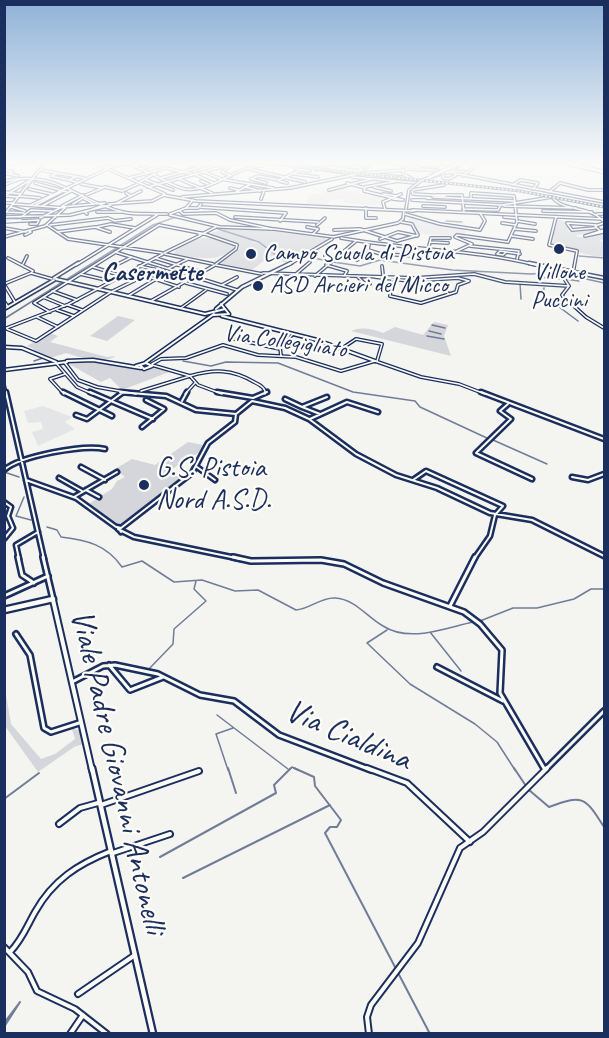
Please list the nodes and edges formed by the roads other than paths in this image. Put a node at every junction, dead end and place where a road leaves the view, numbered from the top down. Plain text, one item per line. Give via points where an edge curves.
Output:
1 (24, 211) edge
2 (24, 211) edge
3 (52, 211) edge
4 (61, 211) edge
5 (89, 211) edge
6 (179, 211) edge
7 (180, 211) edge
8 (241, 211) edge
9 (264, 211) edge
10 (366, 211) edge
11 (405, 211) joint
12 (436, 211) edge
13 (456, 211) edge
14 (479, 211) edge
15 (482, 211) edge
16 (516, 211) edge
17 (565, 211) edge
18 (97, 212) joint
19 (121, 212) junction
20 (445, 212) joint
21 (592, 212) joint
22 (86, 213) junction
23 (48, 214) junction
24 (155, 214) junction
25 (597, 214) junction
26 (604, 214) edge
27 (5, 215) edge
28 (59, 215) junction
29 (109, 215) junction
30 (166, 216) junction
31 (517, 216) junction
32 (18, 217) junction
33 (235, 217) junction
34 (504, 217) dead end
35 (556, 217) junction
36 (40, 218) junction
37 (64, 218) junction
38 (325, 218) dead end
39 (376, 218) dead end
40 (21, 219) junction
41 (56, 219) junction
42 (131, 219) dead end
43 (600, 219) junction
44 (231, 220) junction
45 (30, 221) junction
46 (116, 221) junction
47 (280, 221) junction
48 (517, 221) junction
49 (604, 221) edge
50 (318, 222) junction
51 (400, 222) junction
52 (406, 223) junction
53 (502, 223) dead end
54 (63, 224) junction
55 (111, 224) junction
56 (395, 224) junction
57 (535, 224) dead end
58 (9, 225) dead end
59 (47, 225) junction
60 (159, 225) junction
61 (316, 225) dead end
62 (516, 225) junction
63 (95, 227) junction
64 (215, 227) junction
65 (307, 227) dead end
66 (595, 227) junction
67 (6, 228) edge
68 (135, 228) junction
69 (15, 229) junction
70 (272, 229) junction
71 (515, 229) junction
72 (63, 230) junction
73 (102, 230) junction
74 (333, 230) dead end
75 (56, 231) junction
76 (364, 231) junction
77 (536, 231) dead end
78 (603, 231) edge
79 (26, 232) junction
80 (110, 232) dead end
81 (201, 234) junction
82 (313, 234) junction
83 (417, 236) junction
84 (512, 236) junction
85 (4, 237) edge
86 (339, 238) junction
87 (380, 238) junction
88 (450, 238) dead end
89 (533, 239) dead end
90 (353, 240) junction
91 (430, 242) junction
92 (448, 243) dead end
93 (110, 244) junction
94 (370, 245) junction
95 (123, 246) junction
96 (470, 246) junction
97 (427, 249) junction
98 (461, 250) junction
99 (369, 251) junction
100 (115, 252) junction
101 (506, 252) dead end
102 (164, 253) junction
103 (520, 254) junction
104 (27, 256) dead end
105 (325, 256) dead end
106 (8, 258) dead end
107 (132, 258) junction
108 (154, 258) junction
109 (334, 258) junction
110 (188, 259) junction
111 (517, 259) junction
112 (357, 260) dead end
113 (415, 260) dead end
114 (146, 262) junction
115 (310, 262) dead end
116 (23, 264) junction
117 (216, 264) junction
118 (116, 265) dead end
119 (177, 265) junction
120 (326, 265) junction
121 (92, 266) junction
122 (137, 266) junction
123 (382, 267) dead end
124 (168, 269) junction
125 (278, 270) junction
126 (154, 271) junction
127 (272, 272) junction
128 (282, 272) junction
129 (31, 273) junction
130 (204, 273) junction
131 (564, 273) junction
132 (573, 273) junction
133 (80, 274) junction
134 (120, 274) junction
135 (296, 274) junction
136 (262, 275) junction
137 (382, 275) junction
138 (497, 275) dead end
139 (146, 276) dead end
140 (315, 276) junction
141 (344, 276) junction
142 (357, 276) junction
143 (369, 276) junction
144 (237, 277) dead end
145 (178, 278) dead end
146 (196, 278) junction
147 (604, 278) edge
148 (54, 279) junction
149 (156, 279) junction
150 (136, 280) junction
151 (392, 280) junction
152 (498, 280) junction
153 (64, 281) junction
154 (108, 281) junction
155 (186, 283) junction
156 (404, 283) junction
157 (4, 284) edge
158 (370, 284) dead end
159 (222, 285) junction
160 (569, 286) junction
161 (179, 287) junction
162 (97, 289) junction
163 (206, 290) junction
164 (237, 290) junction
165 (52, 291) junction
166 (111, 292) junction
167 (566, 292) joint
168 (10, 294) junction
169 (228, 294) dead end
170 (450, 294) junction
171 (4, 296) edge
172 (128, 296) junction
173 (43, 297) junction
174 (565, 298) joint
175 (13, 299) junction
176 (20, 300) junction
177 (77, 300) junction
178 (4, 301) edge
179 (151, 302) junction
180 (15, 304) junction
181 (221, 304) junction
182 (67, 306) junction
183 (7, 308) edge
184 (57, 309) junction
185 (181, 309) junction
186 (225, 309) junction
187 (84, 310) junction
188 (216, 310) junction
189 (50, 312) junction
190 (213, 313) junction
191 (229, 313) junction
192 (205, 314) junction
193 (74, 316) junction
194 (220, 316) junction
195 (37, 317) junction
196 (207, 320) junction
197 (235, 321) junction
198 (201, 325) junction
199 (58, 327) junction
200 (604, 328) edge
201 (6, 329) edge
202 (293, 334) junction
203 (230, 338) dead end
204 (4, 347) edge
205 (280, 349) junction
206 (341, 349) junction
207 (280, 356) junction
208 (156, 361) junction
209 (376, 361) junction
210 (56, 362) junction
211 (66, 362) junction
212 (151, 364) junction
213 (160, 365) junction
214 (140, 367) junction
215 (4, 370) edge
216 (65, 374) junction
217 (189, 375) junction
218 (195, 383) junction
219 (4, 385) edge
220 (141, 391) dead end
221 (122, 393) junction
222 (327, 397) dead end
223 (285, 399) dead end
224 (146, 400) dead end
225 (182, 401) dead end
226 (112, 402) junction
227 (508, 404) junction
228 (302, 406) junction
229 (99, 411) junction
230 (378, 412) dead end
231 (236, 414) junction
232 (320, 414) junction
233 (76, 415) dead end
234 (112, 416) dead end
235 (153, 419) junction
236 (310, 419) junction
237 (142, 427) dead end
238 (604, 439) edge
239 (105, 449) dead end
240 (22, 463) junction
241 (6, 466) edge
242 (81, 467) dead end
243 (197, 467) junction
244 (4, 470) edge
245 (117, 472) dead end
246 (604, 474) edge
247 (58, 477) dead end
248 (572, 477) dead end
249 (532, 478) dead end
250 (26, 480) junction
251 (105, 480) junction
252 (216, 480) dead end
253 (411, 481) junction
254 (84, 490) junction
255 (74, 497) junction
256 (99, 497) dead end
257 (4, 502) edge
258 (495, 514) junction
259 (119, 528) junction
260 (38, 532) junction
261 (4, 539) edge
262 (604, 556) edge
263 (48, 576) junction
264 (34, 582) junction
265 (4, 596) edge
266 (53, 599) junction
267 (450, 606) junction
268 (4, 610) edge
269 (16, 634) dead end
270 (109, 664) junction
271 (437, 667) dead end
272 (163, 676) junction
273 (72, 682) junction
274 (503, 701) junction
275 (604, 711) edge
276 (82, 722) junction
277 (545, 770) junction
278 (199, 771) dead end
279 (101, 803) junction
280 (59, 824) dead end
281 (170, 834) dead end
282 (470, 842) junction
283 (111, 852) junction
284 (4, 946) edge
285 (10, 952) junction
286 (135, 955) junction
287 (78, 994) dead end
288 (83, 1015) junction
289 (70, 1034) edge
290 (107, 1034) edge
291 (153, 1034) edge
292 (369, 1034) edge

1 - 32 street
2 - 40 street
3 - 23 street
4 - 28 street
5 - 22 street
6 - 30 street
7 - 44 street via 215,213
8 - 33 street
9 - 47 street via 286,213
10 - 39 street via 365,217
11 - 14 street via 443,225 480,230 485,221
11 - 51 street
12 - 20 street
13 - 20 street
15 - 31 street
16 - 31 street
17 - 21 street
18 - 22 street
18 - 29 street
19 - 24 street
19 - 29 street
19 - 46 street
21 - 25 street
22 - 37 street
23 - 28 street
23 - 36 street
24 - 30 street
24 - 68 street
25 - 26 street
25 - 43 street
27 - 32 street
27 - 40 street
28 - 41 street
29 - 46 street
29 - 54 street
30 - 60 street
30 - 64 street
31 - 34 street
31 - 35 street
31 - 48 street
32 - 40 street
33 - 44 street
33 - 47 street
35 - 43 street
35 - 132 street via 549,245 577,252
36 - 41 street
36 - 45 street
37 - 41 street
37 - 54 street
38 - 50 street
40 - 45 street
40 - 69 street
41 - 59 street
42 - 46 street
43 - 49 street
44 - 70 street
45 - 45 street via 37,223 39,220
45 - 79 street
46 - 55 street
47 - 50 street
48 - 57 street
48 - 62 street
49 - 66 street
50 - 61 street
51 - 52 street
51 - 56 street
52 - 56 street
52 - 83 street via 416,228
53 - 62 street
54 - 59 street
54 - 72 street
55 - 63 street
55 - 68 street
55 - 73 street
56 - 76 street
58 - 67 street
59 - 75 street
59 - 79 street
60 - 81 street
60 - 95 street
62 - 71 street
63 - 72 street
63 - 73 street
64 - 70 street
64 - 81 street
65 - 82 street via 318,229
66 - 66 street via 567,223 572,230
66 - 78 street
67 - 69 street
68 - 93 street
69 - 79 street
70 - 82 street
71 - 77 street
71 - 84 street
72 - 75 street
73 - 80 street
74 - 76 street
75 - 93 street via 66,239
76 - 86 street
76 - 87 street
79 - 85 street
81 - 102 street
81 - 117 street via 237,246
82 - 86 street
83 - 87 street via 400,241
83 - 87 street via 398,232
84 - 89 street
84 - 96 street via 508,242 455,236 472,243
86 - 90 street
86 - 125 street
88 - 91 street via 431,238
90 - 94 street
90 - 109 street
91 - 92 street
91 - 97 street
93 - 95 street
93 - 148 street
94 - 97 street
94 - 99 street
95 - 100 street
95 - 102 street
96 - 98 street
96 - 103 street
97 - 98 street
98 - 111 street
99 - 112 street
99 - 113 street via 416,256
100 - 107 street
100 - 121 street
101 - 103 street
102 - 108 street
102 - 110 street
103 - 111 street
104 - 116 street
105 - 109 street
106 - 116 street
107 - 114 street
107 - 118 street
108 - 114 street
108 - 119 street
109 - 120 street
110 - 117 street
110 - 119 street
111 - 131 street
114 - 122 street
114 - 124 street
115 - 135 street
116 - 129 street
117 - 130 street
117 - 136 street
119 - 124 street
119 - 130 street
120 - 140 street
120 - 141 street via 347,271
121 - 133 street
121 - 134 street
122 - 126 street
122 - 134 street
123 - 137 street
124 - 146 street
125 - 127 street
125 - 128 street
126 - 145 street
126 - 150 street
127 - 128 street
127 - 136 street
128 - 135 street
129 - 148 street
129 - 157 street
130 - 146 street
131 - 132 street
131 - 160 street
132 - 147 street
133 - 153 street
133 - 154 street
134 - 150 street
134 - 154 street
135 - 140 street
136 - 164 street
137 - 143 street
137 - 152 street via 418,278 474,274
138 - 152 street
139 - 149 street
140 - 141 street
141 - 142 street
142 - 143 street
142 - 158 street
143 - 151 street
144 - 159 street
146 - 155 street
146 - 159 street
148 - 153 street
148 - 176 street
149 - 161 street
149 - 172 street
150 - 166 street
151 - 156 street
151 - 170 street via 390,294 394,297 421,303
152 - 160 street
153 - 162 street
153 - 165 street
154 - 162 street
155 - 161 street
155 - 163 street
156 - 170 street via 416,291 442,289
156 - 170 street via 468,280 458,285 458,292
157 - 168 street
159 - 164 street
160 - 167 street
161 - 179 street
162 - 166 street
162 - 177 street
163 - 169 street
163 - 185 street
164 - 181 street
165 - 173 street
165 - 177 street
166 - 172 street
166 - 187 street
167 - 174 street
168 - 171 street
168 - 175 street
172 - 179 street
173 - 182 street
173 - 189 street via 34,303
174 - 200 street
175 - 176 street
175 - 180 street
176 - 180 street
177 - 182 street
178 - 183 street
179 - 185 street
180 - 183 street
181 - 186 street
181 - 188 street
182 - 184 street
182 - 187 street
184 - 189 street
184 - 193 street
185 - 192 street
186 - 188 street
186 - 191 street
187 - 193 street
188 - 190 street
189 - 195 street
190 - 192 street
190 - 194 street
190 - 196 street
191 - 194 street
191 - 197 street
192 - 198 street via 207,318
193 - 199 street
194 - 196 street
194 - 197 street
195 - 199 street
195 - 201 street
196 - 198 street
197 - 202 street
198 - 212 street
199 - 201 street via 35,341
202 - 205 street
202 - 206 street
203 - 205 street
204 - 210 street via 22,348
205 - 207 street
206 - 209 street
206 - 209 street via 356,339 382,344
207 - 208 street, Via Collegigliato via 256,355 223,345 185,359
207 - 209 street, Via Collegigliato via 298,357 341,371
208 - 212 street
208 - 213 street
209 - 227 street, Via Collegigliato via 421,377 449,381
210 - 211 street
210 - 215 street
210 - 216 street
211 - 214 street via 90,359
211 - 221 street via 79,380
212 - 213 street
212 - 214 street
212 - 214 street
213 - 217 street
216 - 226 street via 77,387
216 - 229 street via 50,380 64,395
217 - 218 street
217 - 218 street via 210,370 243,373 267,393 258,398 238,397
217 - 220 street
218 - 225 street
219 - 240 street
221 - 226 street
221 - 231 street via 166,396 196,410
222 - 228 street
223 - 228 street
224 - 235 street via 164,409
226 - 229 street
226 - 235 street
227 - 238 street, Via Collegigliato
227 - 249 street via 500,411 512,419 476,453
228 - 232 street
229 - 233 street via 86,419
229 - 234 street
230 - 232 street via 347,402
231 - 236 street via 252,402
231 - 243 street via 235,422 208,443
232 - 236 street
235 - 237 street
236 - 253 street via 358,456
239 - 240 street via 81,446
240 - 241 street
240 - 250 street
241 - 244 street
242 - 251 street
243 - 252 street
243 - 259 street
245 - 251 street
246 - 248 street via 586,480
247 - 254 street
250 - 255 street
250 - 260 street
251 - 254 street
253 - 258 street
253 - 258 street via 426,471 503,506
254 - 255 street
254 - 256 street
255 - 259 street
257 - 261 street via 11,507 8,516 13,528
258 - 262 street via 529,518
258 - 267 street via 490,536 468,567
259 - 267 street via 134,537 248,561 338,562 383,583
260 - 263 street
260 - 264 street via 16,545 22,575
263 - 264 street
263 - 266 street
264 - 265 street
266 - 268 main road
266 - 273 street, Viale Padre Giovanni Antonelli
267 - 274 street via 471,616 502,650 499,685
269 - 276 street via 30,655 44,729 51,732
270 - 272 street, Via Cialdina
270 - 272 street via 129,690
270 - 273 street
271 - 274 street
272 - 282 street, Via Cialdina via 200,695 234,701 279,735 407,783
273 - 276 street, Viale Padre Giovanni Antonelli
274 - 277 street
275 - 277 street
276 - 279 street, Viale Padre Giovanni Antonelli
277 - 282 street
278 - 279 street
279 - 280 street via 78,809
279 - 283 street, Viale Padre Giovanni Antonelli
281 - 283 street
282 - 292 street via 460,848 418,943 370,1005
283 - 285 street via 82,861 66,873 37,908 22,939
283 - 286 street, Viale Padre Giovanni Antonelli
284 - 285 street
285 - 288 street via 39,992
286 - 287 street, Viale Padre Giovanni Antonelli
286 - 291 street, Viale Padre Giovanni Antonelli
288 - 289 street
288 - 290 street

